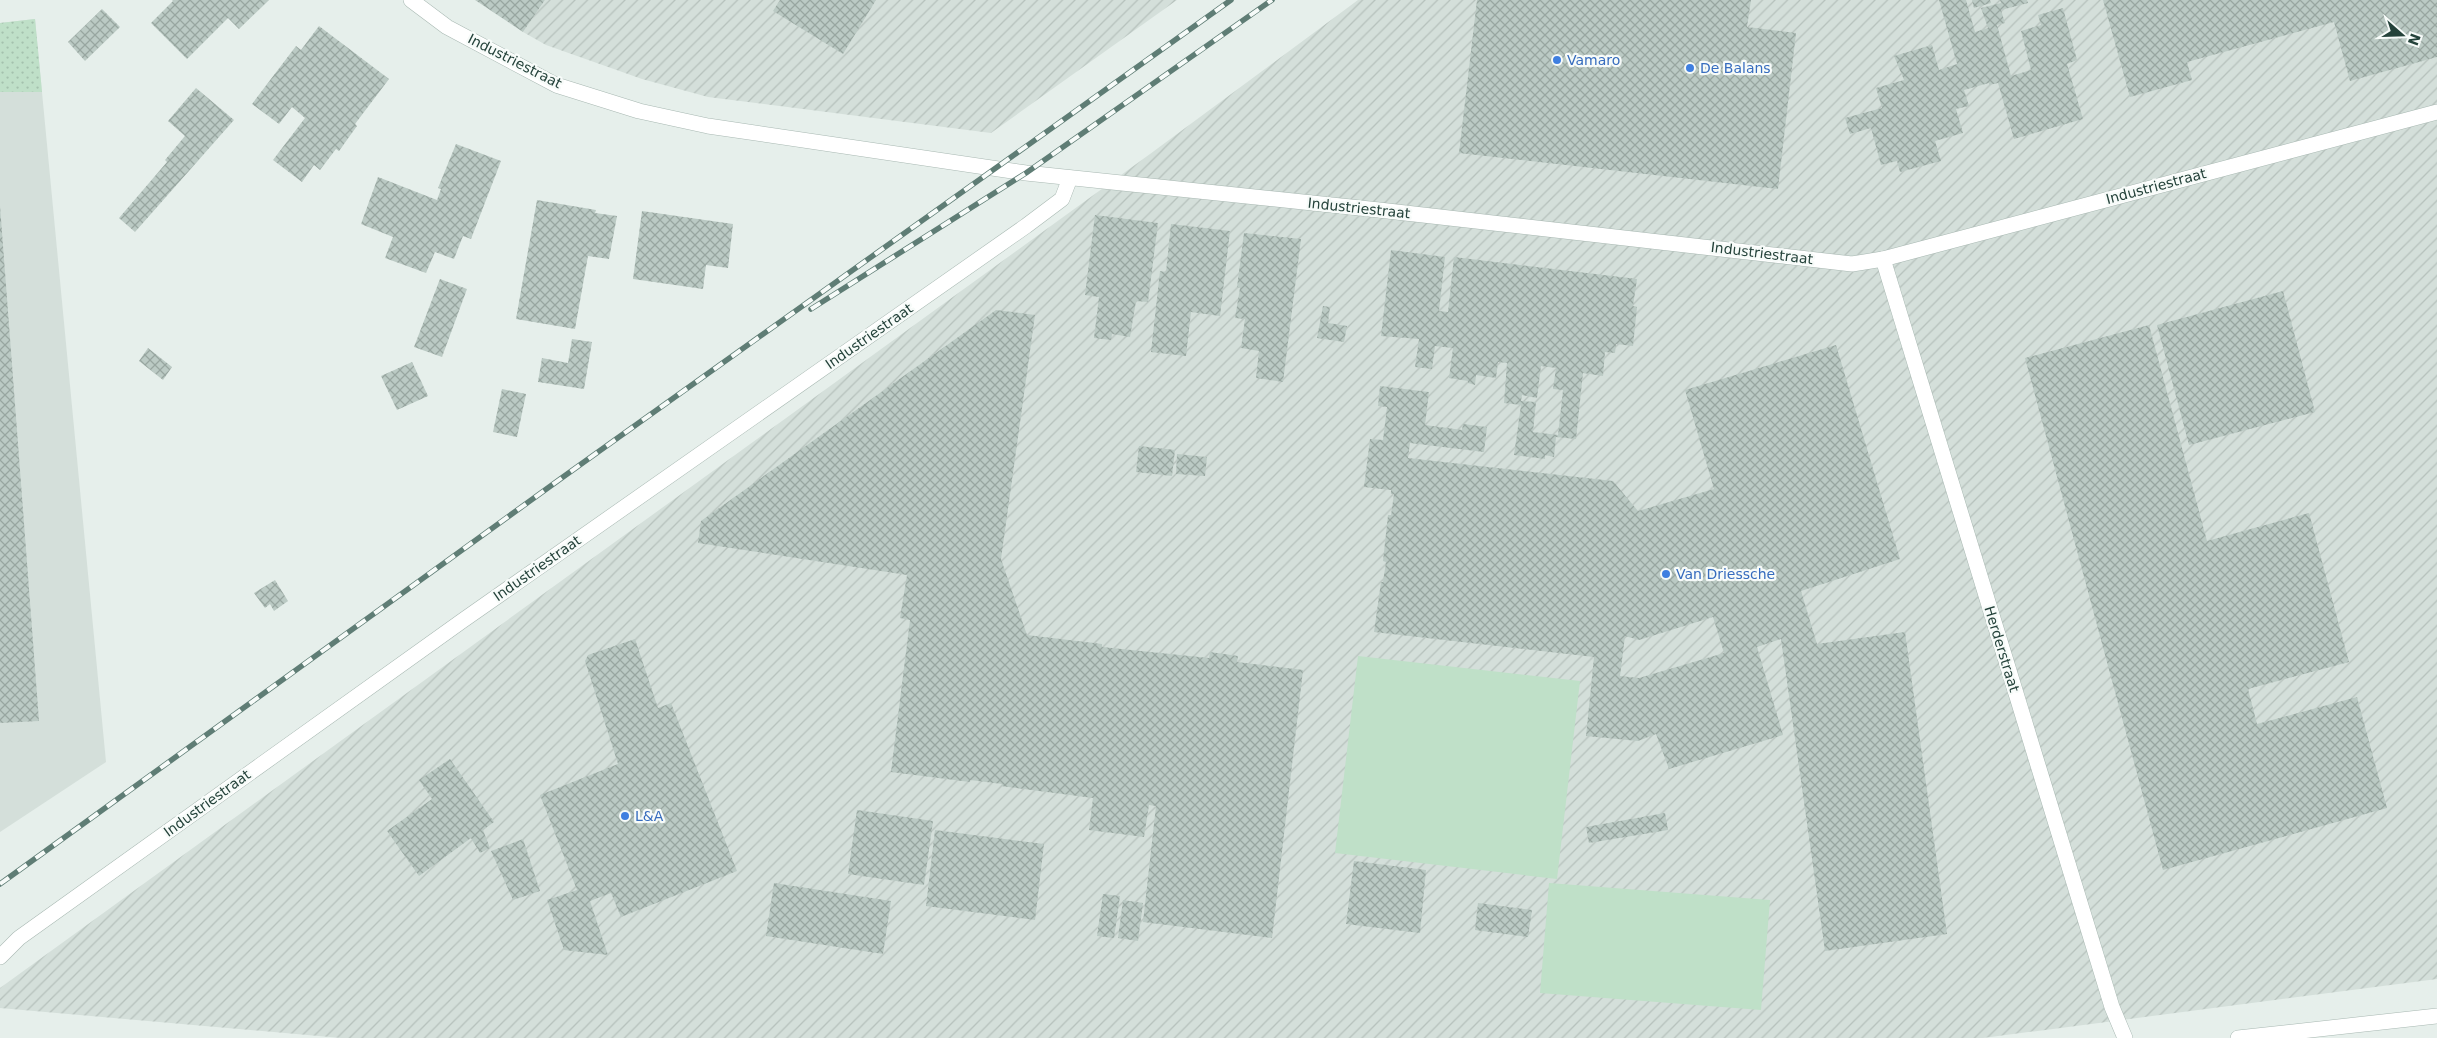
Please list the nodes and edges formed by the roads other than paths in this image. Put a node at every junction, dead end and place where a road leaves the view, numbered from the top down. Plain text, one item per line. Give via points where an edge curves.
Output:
1 (411, 0) edge
2 (2437, 112) edge
3 (1070, 178) junction
4 (1883, 259) junction
5 (0, 958) edge
6 (2437, 1016) edge
7 (2125, 1038) edge
8 (2238, 1038) edge

1 - 3 street, Industriestraat via 447,27 556,85 639,111 708,126
2 - 4 street, Industriestraat
3 - 4 street, Industriestraat via 1852,264
3 - 5 street, Industriestraat via 1062,199 1026,226 462,621 27,932
4 - 7 street, Herderstraat via 2109,998
6 - 8 street

